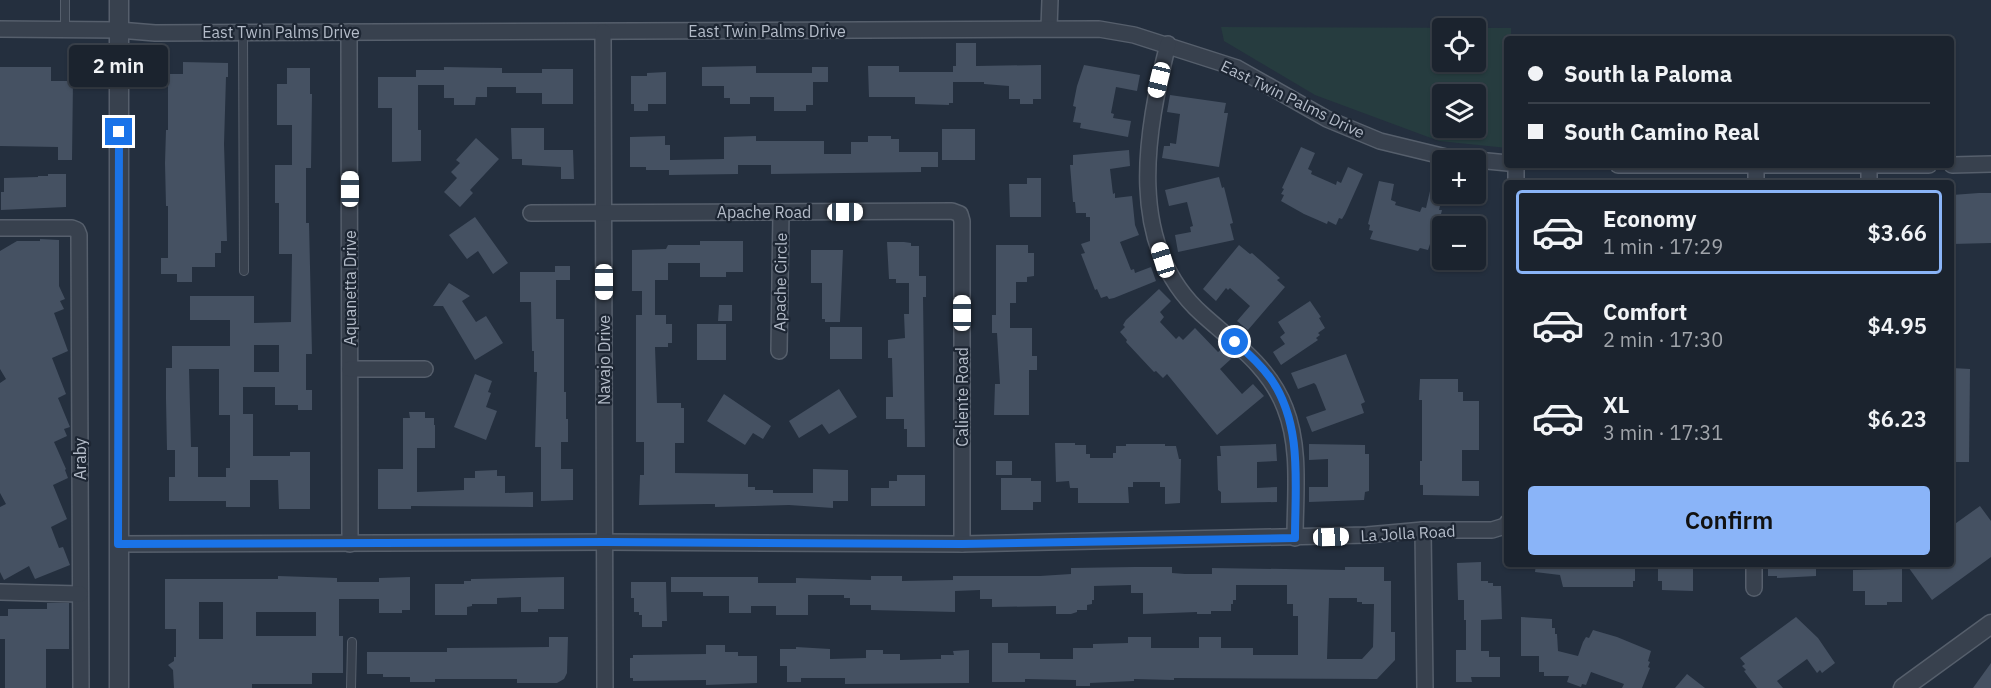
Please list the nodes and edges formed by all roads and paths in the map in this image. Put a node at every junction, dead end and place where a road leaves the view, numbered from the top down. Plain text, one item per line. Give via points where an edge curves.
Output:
1 (65, 0) edge
2 (119, 0) edge
3 (1050, 0) edge
4 (1049, 28) junction
5 (0, 29) edge
6 (64, 29) junction
7 (119, 30) junction
8 (243, 32) junction
9 (350, 32) junction
10 (603, 32) junction
11 (1168, 44) junction
12 (1504, 163) edge
13 (1991, 164) edge
14 (1954, 165) edge
15 (603, 211) junction
16 (781, 212) junction
17 (531, 213) dead end
18 (960, 214) joint
19 (0, 228) edge
20 (244, 271) dead end
21 (779, 351) dead end
22 (350, 369) junction
23 (424, 369) dead end
24 (1504, 526) edge
25 (1422, 530) junction
26 (1295, 538) junction
27 (605, 542) junction
28 (118, 544) junction
29 (350, 544) junction
30 (962, 544) junction
31 (1754, 567) edge
32 (1754, 588) dead end
33 (0, 592) edge
34 (80, 594) junction
35 (1991, 624) edge
36 (352, 642) dead end
37 (81, 688) edge
38 (119, 688) edge
39 (351, 688) edge
40 (605, 688) edge
41 (1425, 688) edge
42 (1902, 688) edge

1 - 6 lane
2 - 7 street
3 - 4 street
4 - 10 street, East Twin Palms Drive
4 - 11 street, East Twin Palms Drive via 1099,29
5 - 6 street, East Twin Palms Drive
6 - 7 street, East Twin Palms Drive
7 - 8 street, East Twin Palms Drive
7 - 28 street
8 - 9 street, East Twin Palms Drive
8 - 20 lane
9 - 10 street, East Twin Palms Drive
9 - 22 street, Aquanetta Drive
10 - 15 street, Navajo Drive
11 - 12 street, East Twin Palms Drive via 1237,68 1327,119 1380,141 1446,157
11 - 26 street via 1154,98 1148,144 1152,223 1163,260 1178,287 1199,312 1252,357 1271,379 1286,408 1295,445
13 - 14 street
15 - 16 street, Apache Road
15 - 17 street, Apache Road
15 - 27 street, Navajo Drive
16 - 18 street, Apache Road
16 - 21 street, Apache Circle
18 - 30 street, Caliente Road
19 - 34 street, Araby via 72,228 79,235
22 - 23 street
22 - 29 street, Aquanetta Drive
24 - 25 street, La Jolla Road via 1492,530
25 - 26 street, La Jolla Road
25 - 41 street
26 - 30 street, La Jolla Road
27 - 29 street, La Jolla Road
27 - 30 street, La Jolla Road
27 - 40 street, Navajo Drive
28 - 29 street, La Jolla Road
28 - 38 street
31 - 32 street
33 - 34 street
34 - 37 street, Araby
35 - 42 street
36 - 39 lane

